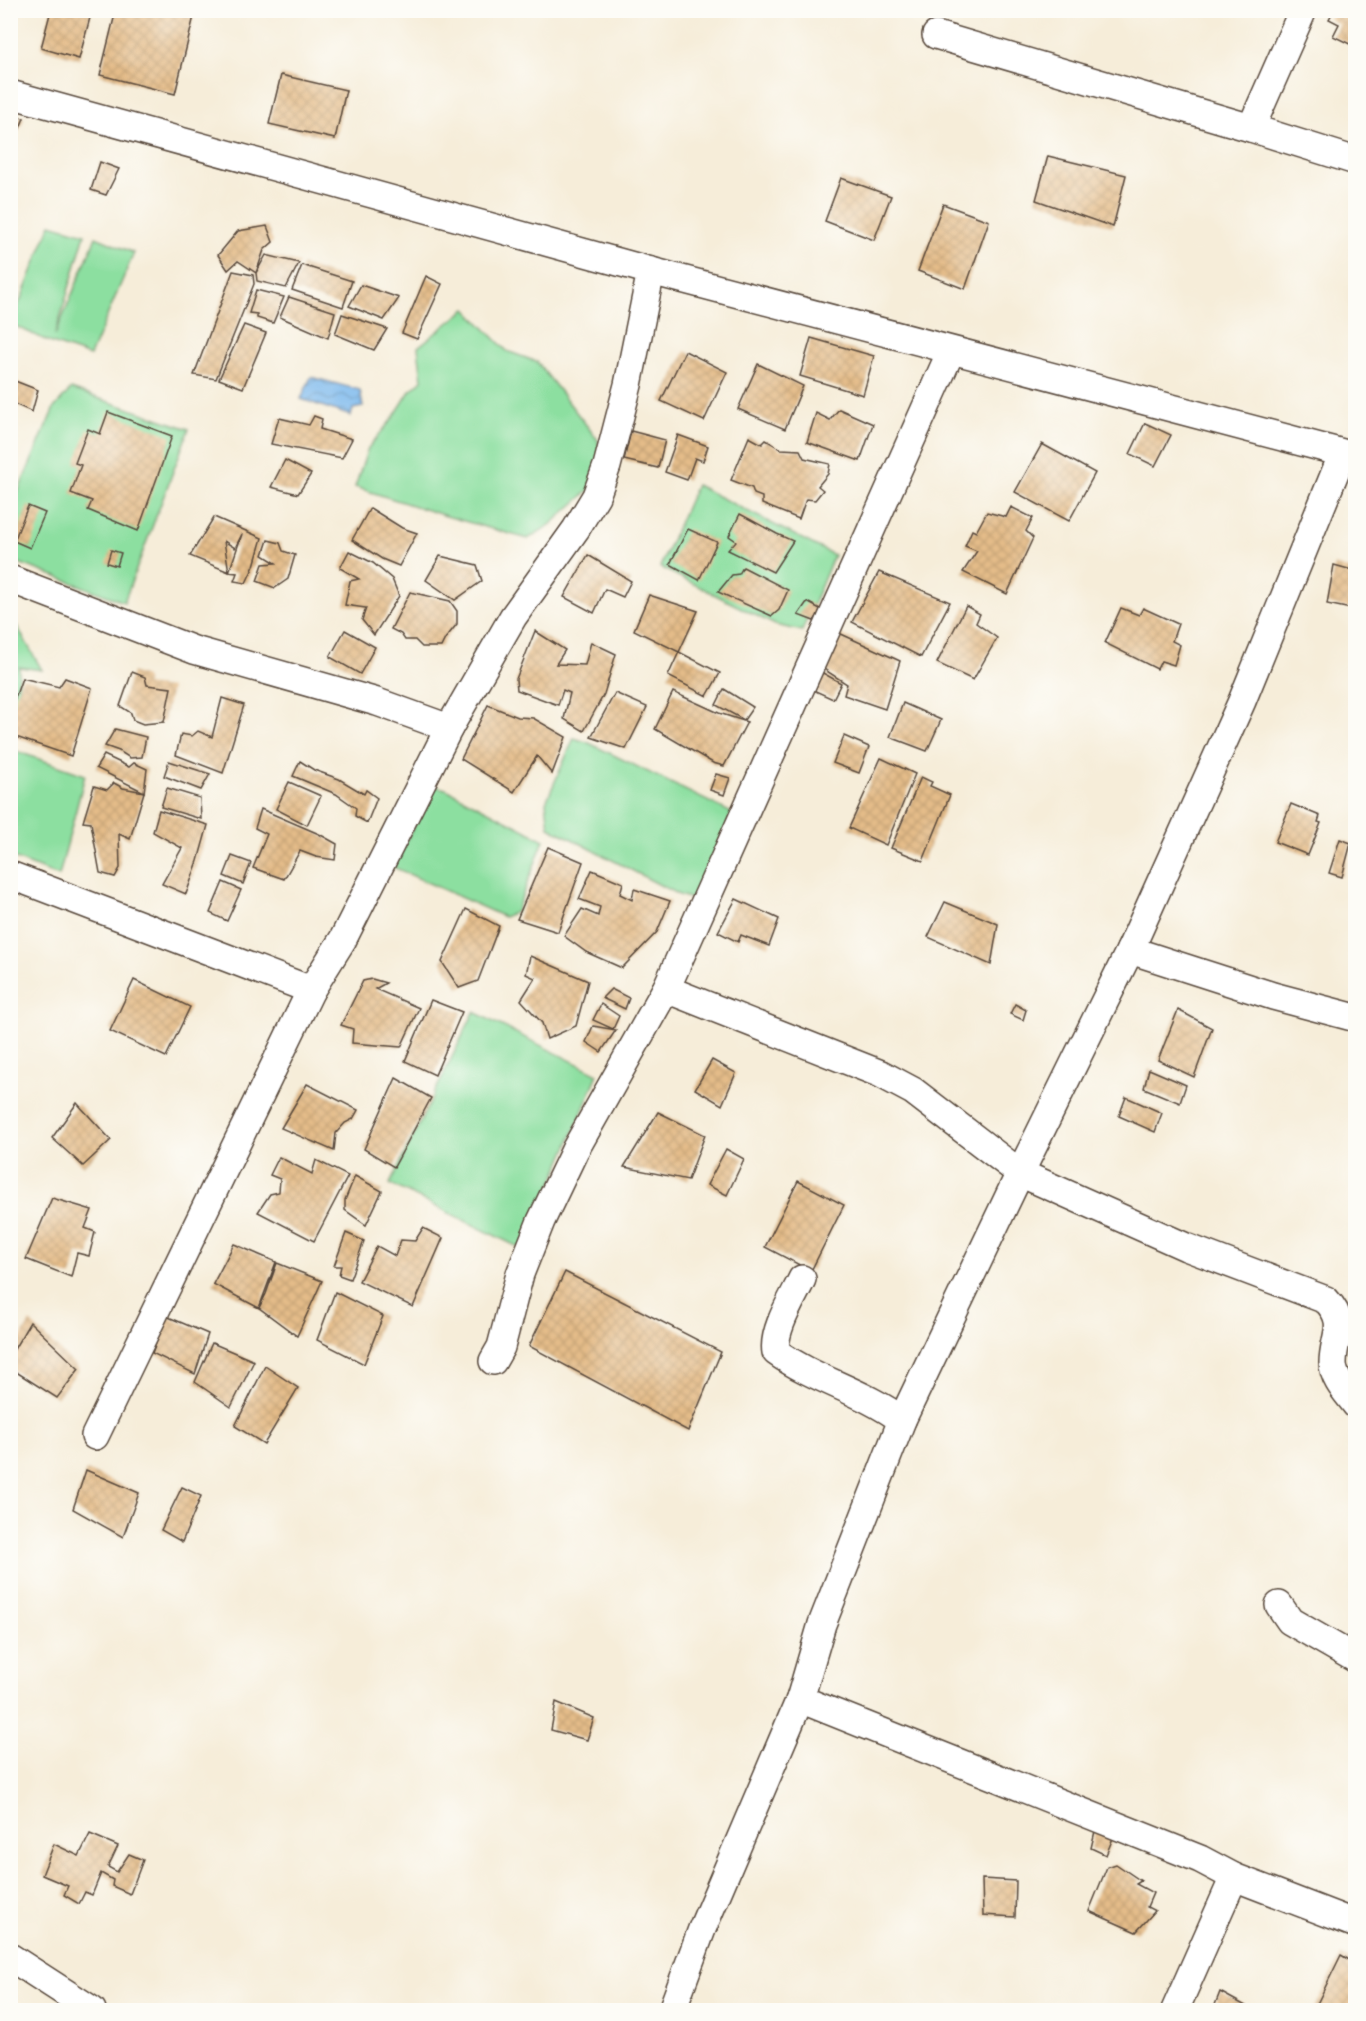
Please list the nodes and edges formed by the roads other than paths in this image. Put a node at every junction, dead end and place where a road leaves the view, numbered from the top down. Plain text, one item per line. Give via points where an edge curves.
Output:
1 (1303, 10) edge
2 (936, 35) dead end
3 (10, 94) edge
4 (1251, 128) junction
5 (1356, 161) edge
6 (651, 271) junction
7 (951, 351) junction
8 (1352, 445) edge
9 (10, 579) edge
10 (449, 728) junction
11 (10, 875) edge
12 (1130, 950) junction
13 (666, 989) junction
14 (311, 990) junction
15 (1356, 1018) edge
16 (1020, 1173) junction
17 (802, 1279) dead end
18 (493, 1361) dead end
19 (1356, 1405) edge
20 (902, 1420) junction
21 (95, 1436) dead end
22 (1279, 1605) dead end
23 (1356, 1659) edge
24 (800, 1699) junction
25 (1234, 1877) junction
26 (1356, 1924) edge
27 (10, 1957) edge
28 (92, 2010) edge
29 (672, 2010) edge
30 (1175, 2010) edge

1 - 4 street
2 - 4 street
3 - 6 street
4 - 5 street
6 - 7 street
6 - 10 street via 628,385 596,495 513,616
7 - 8 street
7 - 13 street
8 - 12 street
9 - 10 street via 194,650 377,702
10 - 14 street via 343,939
11 - 14 street
12 - 15 street
12 - 16 street
13 - 16 street via 881,1074 913,1091
13 - 18 street via 575,1150 541,1221 520,1274 501,1347
14 - 21 street
16 - 19 street via 1186,1247 1326,1300 1336,1310 1339,1324 1333,1365
16 - 20 street
17 - 20 street via 780,1327 776,1352
20 - 24 street via 822,1624
22 - 23 street via 1290,1621
24 - 25 street via 1200,1859
24 - 29 street via 702,1929
25 - 26 street
25 - 30 street
27 - 28 street

